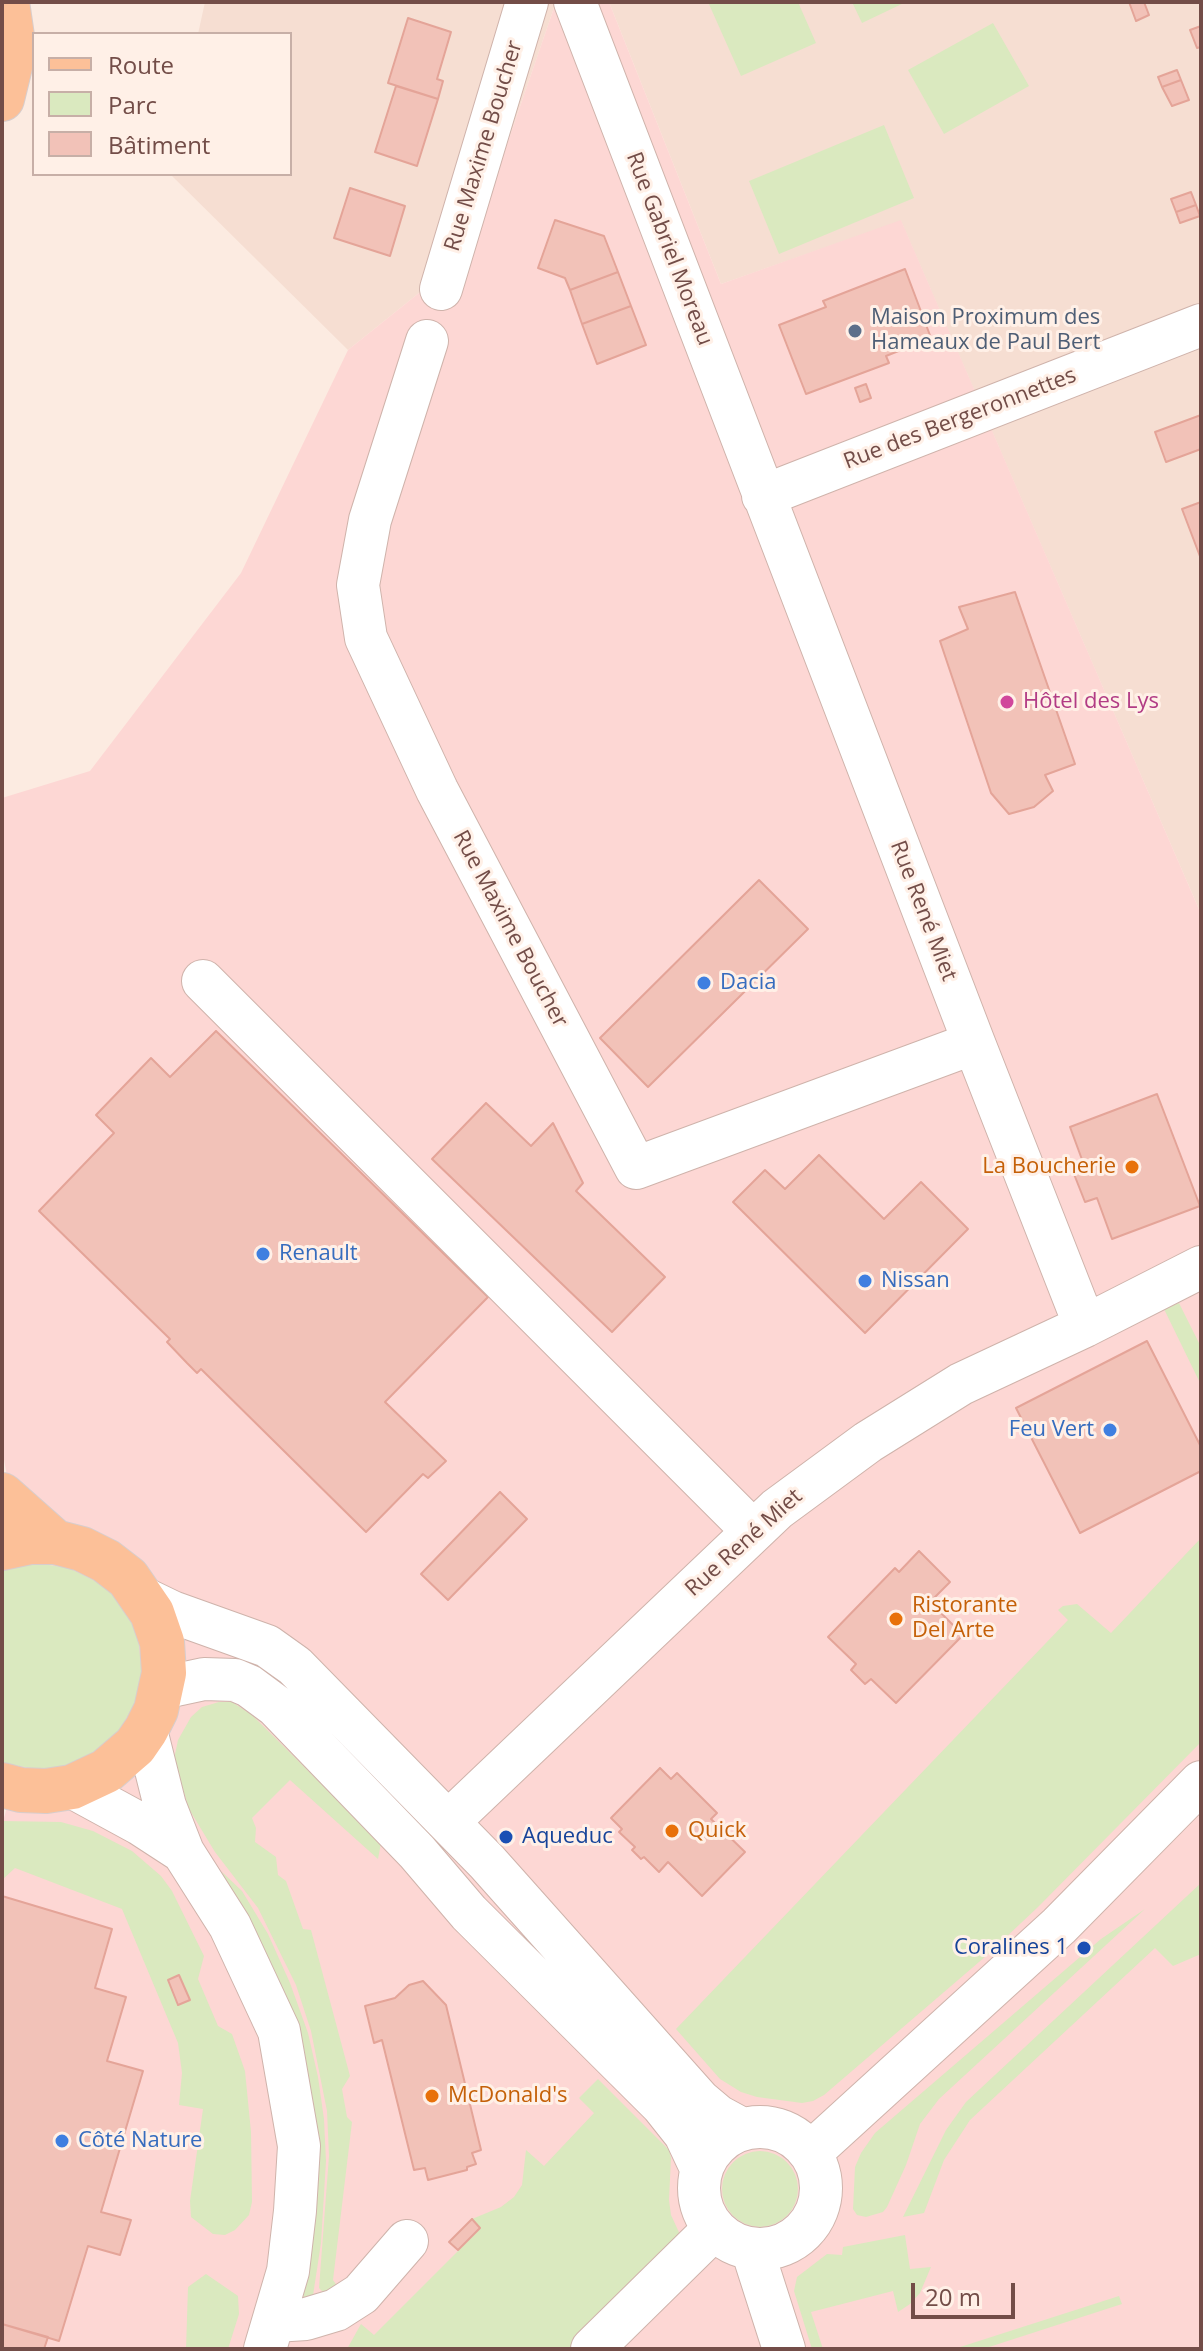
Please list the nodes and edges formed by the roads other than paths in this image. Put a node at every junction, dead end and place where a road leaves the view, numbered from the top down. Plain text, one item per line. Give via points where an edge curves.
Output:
1 (7, 2) edge
2 (527, 2) edge
3 (575, 2) edge
4 (2, 99) edge
5 (441, 289) dead end
6 (1201, 325) edge
7 (427, 341) dead end
8 (763, 496) junction
9 (203, 981) dead end
10 (974, 1043) junction
11 (1201, 1267) edge
12 (1085, 1326) junction
13 (2, 1495) edge
14 (753, 1531) junction
15 (55, 1542) junction
16 (2, 1548) edge
17 (145, 1599) junction
18 (162, 1688) junction
19 (146, 1730) junction
20 (2, 1785) edge
21 (72, 1787) junction
22 (1198, 1792) edge
23 (448, 1822) junction
24 (183, 1852) junction
25 (742, 2129) junction
26 (810, 2153) junction
27 (701, 2168) junction
28 (713, 2230) junction
29 (407, 2241) dead end
30 (752, 2249) junction
31 (270, 2335) edge
32 (592, 2349) edge
33 (784, 2349) edge

1 - 4 main road via 14,50
2 - 5 street, Rue Maxime Boucher
3 - 8 street, Rue Gabriel Moreau
6 - 8 street, Rue des Bergeronnettes
7 - 10 street, Rue Maxime Boucher via 370,520 358,585 366,638 437,790 636,1168
8 - 10 street, Rue René Miet
9 - 14 street
10 - 12 street, Rue René Miet
11 - 12 street, Rue René Miet
12 - 14 street, Rue René Miet via 961,1384 868,1442
13 - 15 main road
14 - 23 street, Rue René Miet
15 - 16 main road
15 - 17 main road via 106,1561
17 - 18 main road via 162,1642
17 - 23 street via 285,1657
18 - 19 main road
18 - 27 street via 204,1679 235,1680 276,1706 469,1913 662,2105 685,2134
19 - 21 main road via 106,1771
19 - 24 street
20 - 21 main road via 46,1791
21 - 24 street
22 - 26 street
23 - 25 street via 699,2100
24 - 31 street via 230,1926 279,2031 299,2146 288,2271
25 - 26 street via 784,2132
25 - 27 street via 716,2144
26 - 30 street via 821,2192 811,2223 789,2243
27 - 28 street via 699,2197
28 - 30 street
28 - 32 street
29 - 31 street via 361,2294 336,2310
30 - 33 street

